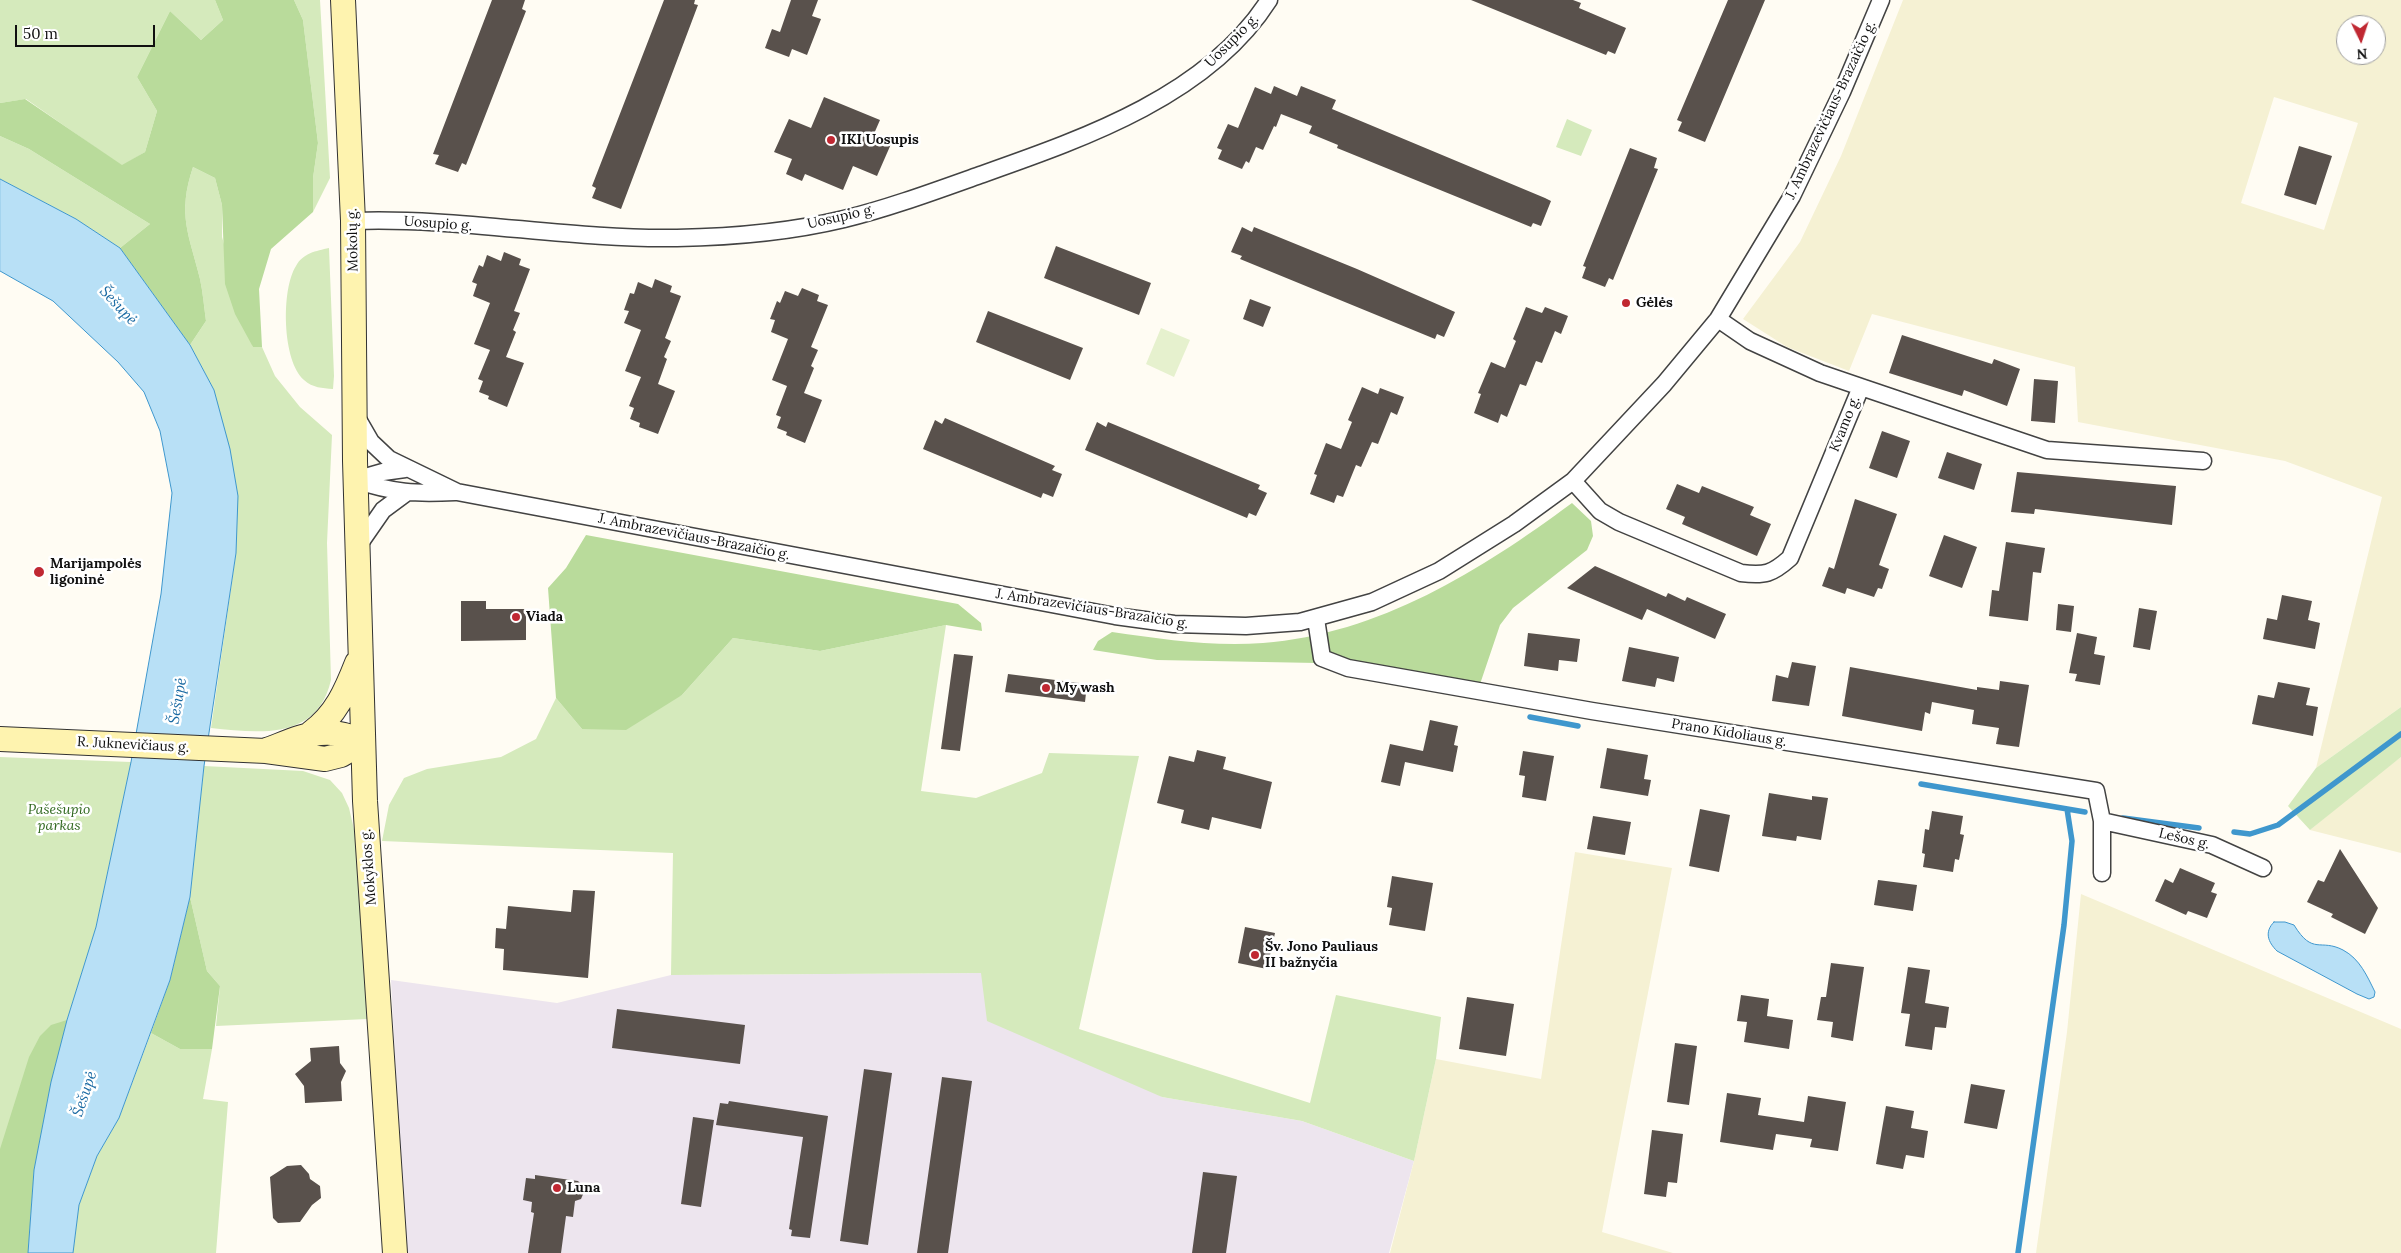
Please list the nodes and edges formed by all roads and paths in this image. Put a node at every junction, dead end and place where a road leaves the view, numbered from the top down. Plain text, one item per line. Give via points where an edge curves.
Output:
1 (343, 0) edge
2 (1269, 0) edge
3 (1881, 0) edge
4 (353, 221) junction
5 (1718, 319) junction
6 (1861, 387) junction
7 (355, 415) junction
8 (2203, 461) dead end
9 (405, 469) junction
10 (355, 480) junction
11 (1573, 481) junction
12 (457, 492) junction
13 (406, 493) junction
14 (358, 546) junction
15 (1316, 619) junction
16 (361, 654) junction
17 (311, 733) junction
18 (0, 739) edge
19 (363, 742) junction
20 (258, 751) junction
21 (325, 759) junction
22 (365, 800) junction
23 (2102, 821) junction
24 (2263, 868) dead end
25 (2102, 873) dead end
26 (395, 1253) edge

1 - 4 main road, Mokolų g.
2 - 4 street, Uosupio g. via 1215,62 1138,112 1046,152 844,219 764,233 676,238
3 - 5 street, J. Ambrazevičiaus-Brazaičio g. via 1842,92 1792,196
4 - 7 main road, Mokolų g.
5 - 6 street via 1750,341 1820,373
5 - 11 street, J. Ambrazevičiaus-Brazaičio g. via 1664,384
6 - 8 street, Kvamo g. via 2048,450
6 - 11 street, Kvamo g. via 1790,558 1775,571 1758,575 1740,573 1619,522 1600,511
7 - 9 street, J. Ambrazevičiaus-Brazaičio g. via 378,450
7 - 10 main road, Mokolų g.
9 - 10 street
9 - 12 street, J. Ambrazevičiaus-Brazaičio g.
10 - 13 street, J. Ambrazevičiaus-Brazaičio g.
10 - 14 main road, Mokyklos g.
11 - 15 street, J. Ambrazevičiaus-Brazaičio g. via 1514,524 1439,571 1372,602
12 - 13 street, J. Ambrazevičiaus-Brazaičio g.
12 - 15 street, J. Ambrazevičiaus-Brazaičio g. via 1115,616 1212,626 1283,624
13 - 14 street via 383,510
14 - 16 main road, Mokyklos g.
15 - 23 street, Prano Kidoliaus g. via 1322,658 1348,668 1592,711 2096,791
16 - 17 main road via 336,709
16 - 19 main road, Mokyklos g.
17 - 19 main road, R. Juknevičiaus g. via 347,734
17 - 20 main road, R. Juknevičiaus g.
18 - 20 main road, R. Juknevičiaus g.
19 - 21 main road, R. Juknevičiaus g. via 341,755
19 - 22 main road, Mokyklos g.
20 - 21 main road, R. Juknevičiaus g.
21 - 22 main road via 348,775
22 - 26 main road, Mokyklos g.
23 - 24 street, Lešos g. via 2212,845
23 - 25 street, Prano Kidoliaus g.

